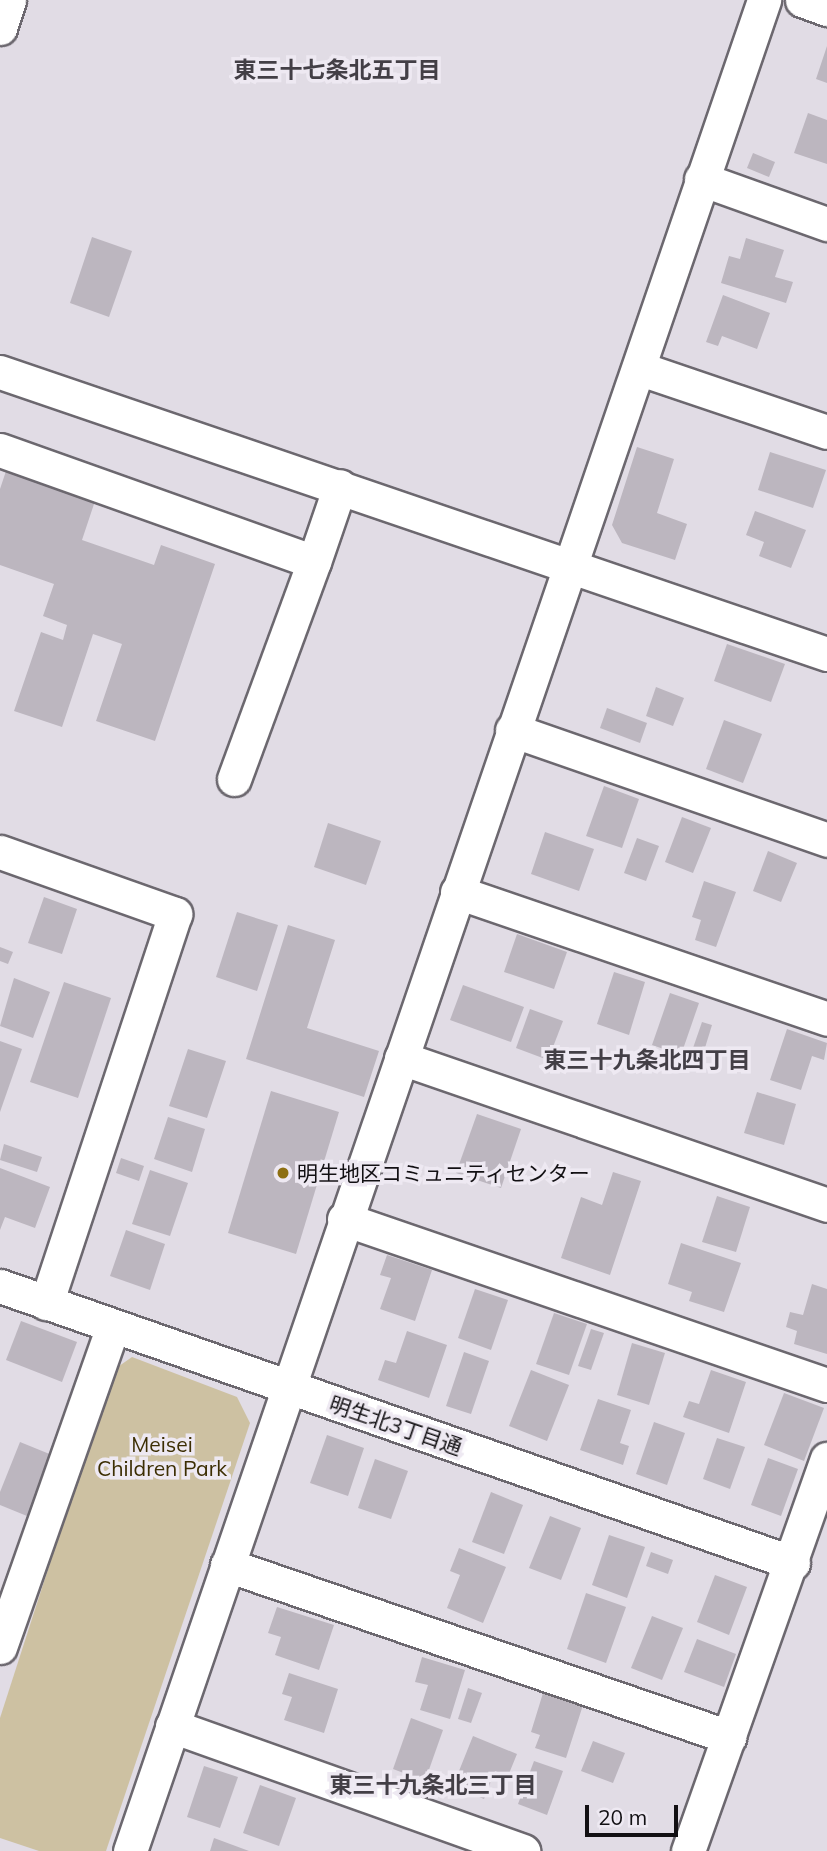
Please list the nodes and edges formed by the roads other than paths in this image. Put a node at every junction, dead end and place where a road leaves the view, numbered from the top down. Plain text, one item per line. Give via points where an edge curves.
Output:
1 (9, 0) edge
2 (764, 0) edge
3 (802, 0) edge
4 (827, 9) edge
5 (0, 28) edge
6 (701, 179) junction
7 (827, 224) edge
8 (641, 369) junction
9 (0, 372) edge
10 (827, 432) edge
11 (0, 450) edge
12 (340, 486) junction
13 (314, 562) junction
14 (569, 562) junction
15 (827, 653) edge
16 (512, 730) junction
17 (234, 779) dead end
18 (827, 839) edge
19 (0, 852) edge
20 (457, 892) junction
21 (827, 1019) edge
22 (401, 1058) junction
23 (827, 1205) edge
24 (344, 1219) junction
25 (0, 1286) edge
26 (47, 1303) junction
27 (113, 1326) junction
28 (827, 1385) edge
29 (286, 1386) junction
30 (827, 1459) edge
31 (793, 1563) junction
32 (227, 1565) junction
33 (13, 1571) edge
34 (0, 1647) edge
35 (172, 1726) junction
36 (729, 1737) junction
37 (130, 1851) edge
38 (523, 1851) edge
39 (688, 1851) edge

1 - 5 street
2 - 6 street
3 - 4 street
6 - 7 street
6 - 8 street
8 - 10 street
8 - 14 street
9 - 12 street
11 - 13 street
12 - 13 street
12 - 14 street
13 - 17 street
14 - 15 street
14 - 16 street
16 - 18 street
16 - 20 street
19 - 26 street via 175,914
20 - 21 street
20 - 22 street
22 - 23 street
22 - 24 street
24 - 28 street
24 - 29 street
25 - 26 street, 明生北3丁目通
26 - 27 street, 明生北3丁目通
27 - 29 street, 明生北3丁目通
27 - 33 street
29 - 31 street, 明生北3丁目通
29 - 32 street
30 - 31 street
31 - 36 street
32 - 35 street
32 - 36 street
33 - 34 street
35 - 37 street
35 - 38 street
36 - 39 street

